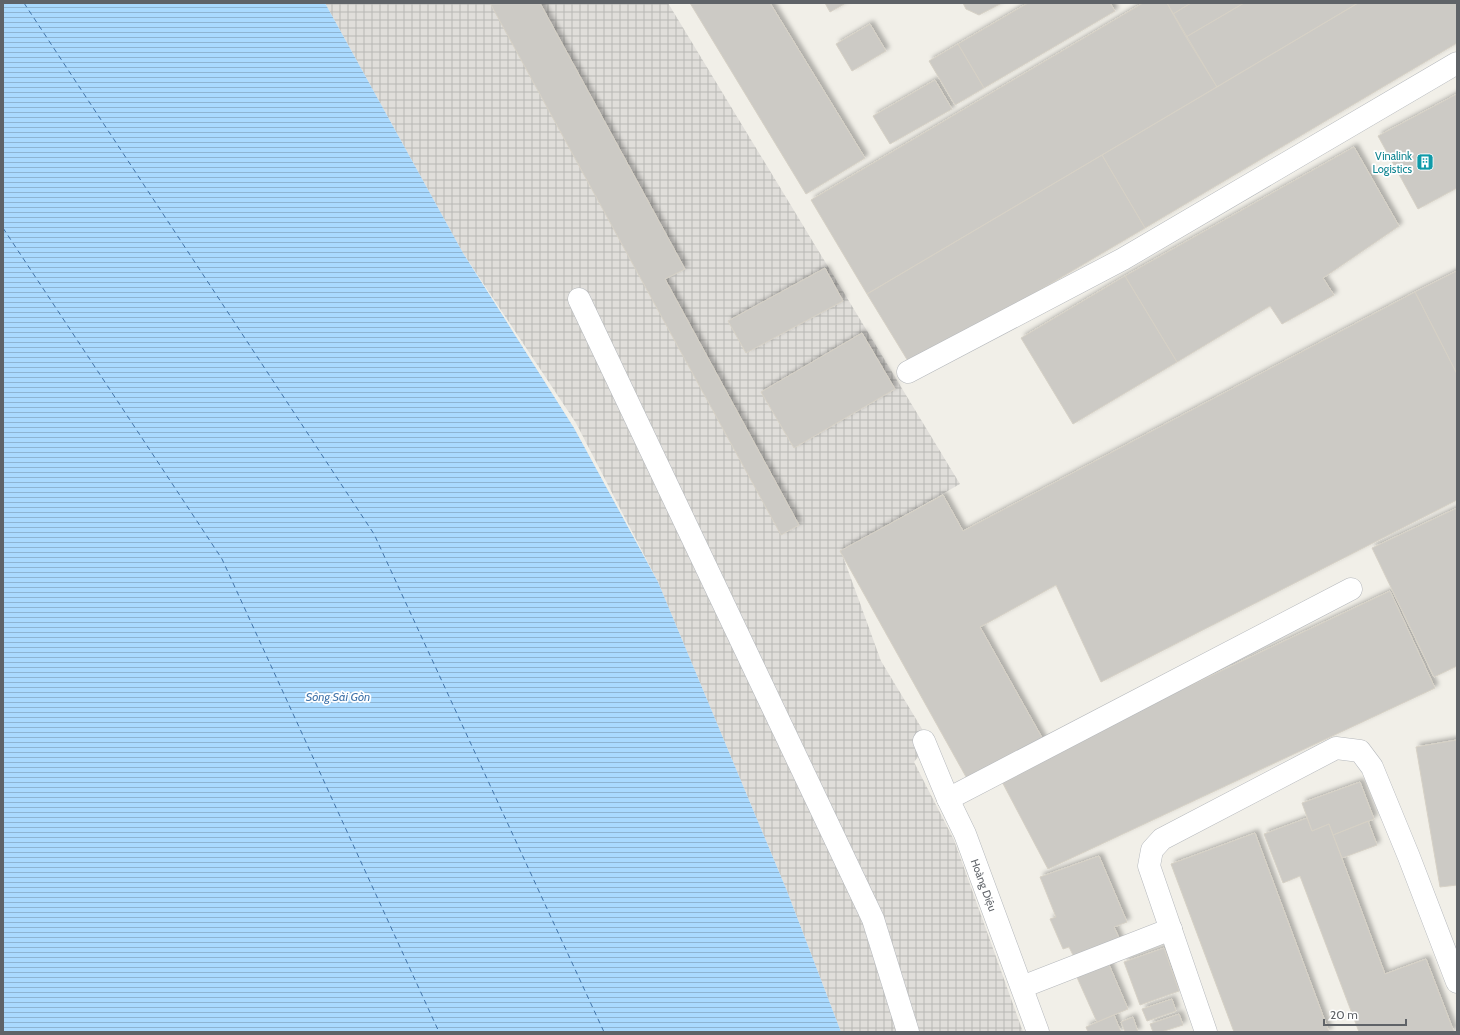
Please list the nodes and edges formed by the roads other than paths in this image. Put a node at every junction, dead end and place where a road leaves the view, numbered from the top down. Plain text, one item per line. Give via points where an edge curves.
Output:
1 (1457, 63) edge
2 (579, 299) dead end
3 (908, 372) dead end
4 (1352, 589) dead end
5 (924, 741) dead end
6 (948, 799) junction
7 (1171, 929) junction
8 (1457, 982) edge
9 (1022, 987) junction
10 (908, 1032) edge
11 (1038, 1032) edge
12 (1206, 1032) edge

1 - 3 street via 1123,259
2 - 10 street via 873,919
4 - 6 street
5 - 6 street, Hoàng Diệu
6 - 9 street, Hoàng Diệu via 965,834
7 - 8 street via 1149,866 1152,850 1162,839 1336,748 1360,751 1372,768
7 - 9 street
7 - 12 street
9 - 11 street, Hoàng Diệu

